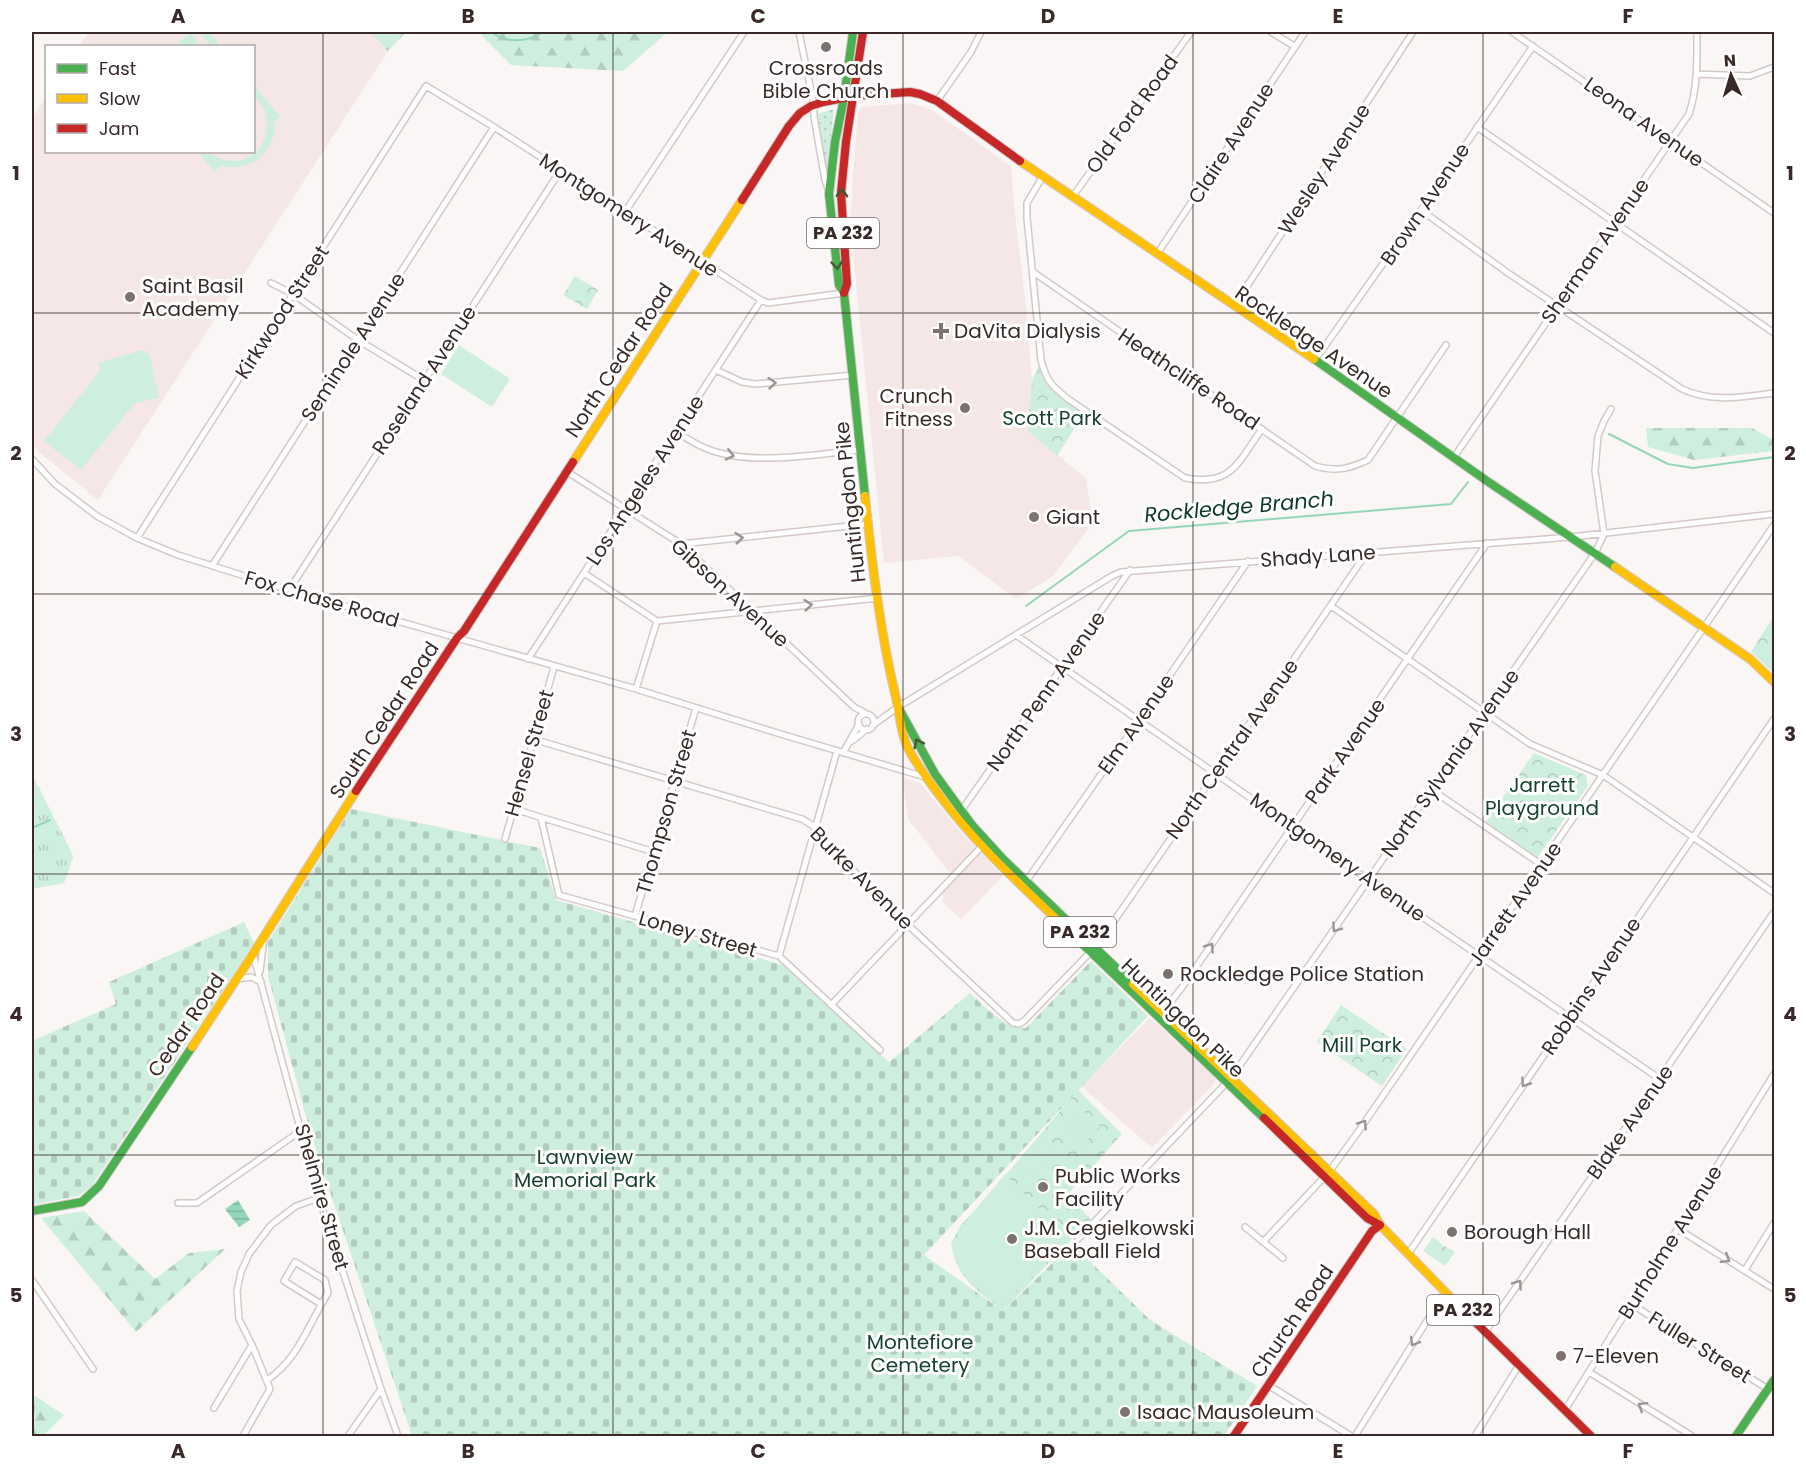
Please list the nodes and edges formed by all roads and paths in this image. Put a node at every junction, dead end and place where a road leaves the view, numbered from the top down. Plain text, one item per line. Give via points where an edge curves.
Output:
1 (744, 32) edge
2 (799, 32) edge
3 (853, 32) edge
4 (863, 32) edge
5 (981, 32) edge
6 (1191, 32) edge
7 (1271, 32) edge
8 (1305, 32) edge
9 (1413, 32) edge
10 (1512, 32) edge
11 (1697, 32) edge
12 (1294, 46) junction
13 (1533, 46) junction
14 (1774, 67) edge
15 (1697, 74) junction
16 (426, 86) joint
17 (854, 96) junction
18 (844, 98) junction
19 (937, 101) junction
20 (814, 105) junction
21 (494, 127) junction
22 (1477, 127) junction
23 (1672, 140) junction
24 (560, 171) junction
25 (1043, 176) junction
26 (829, 194) junction
27 (1073, 196) junction
28 (1421, 210) junction
29 (625, 212) junction
30 (1774, 213) edge
31 (1613, 223) junction
32 (1157, 254) junction
33 (703, 263) junction
34 (1033, 272) junction
35 (271, 283) dead end
36 (844, 292) junction
37 (293, 294) junction
38 (761, 300) junction
39 (1557, 305) junction
40 (1234, 306) junction
41 (1774, 333) edge
42 (358, 340) junction
43 (1446, 345) dead end
44 (1315, 360) junction
45 (716, 370) junction
46 (853, 375) junction
47 (423, 380) junction
48 (1774, 393) edge
49 (1611, 409) dead end
50 (1397, 418) junction
51 (1262, 429) junction
52 (676, 432) junction
53 (861, 450) junction
54 (1454, 457) junction
55 (32, 459) edge
56 (566, 471) junction
57 (626, 510) junction
58 (1774, 514) edge
59 (868, 524) junction
60 (1774, 525) edge
61 (1604, 534) junction
62 (1571, 537) junction
63 (137, 538) junction
64 (1487, 543) junction
65 (681, 544) junction
66 (1368, 551) junction
67 (1595, 553) junction
68 (1248, 561) junction
69 (212, 566) junction
70 (1130, 570) junction
71 (584, 573) junction
72 (289, 590) junction
73 (878, 598) junction
74 (1331, 606) junction
75 (750, 610) junction
76 (657, 621) junction
77 (1705, 627) junction
78 (1017, 635) junction
79 (457, 638) junction
80 (1408, 659) junction
81 (528, 660) junction
82 (1062, 666) junction
83 (554, 667) junction
84 (1774, 682) edge
85 (636, 689) junction
86 (898, 707) junction
87 (696, 708) junction
88 (1484, 712) junction
89 (869, 715) junction
90 (886, 716) junction
91 (1774, 719) edge
92 (1139, 720) junction
93 (859, 724) junction
94 (873, 725) junction
95 (867, 729) junction
96 (533, 739) junction
97 (850, 742) junction
98 (840, 752) junction
99 (1216, 772) junction
100 (1603, 775) junction
101 (926, 777) junction
102 (675, 781) junction
103 (1432, 790) junction
104 (514, 809) junction
105 (961, 811) junction
106 (541, 818) junction
107 (338, 819) joint
108 (1293, 826) junction
109 (815, 827) junction
110 (1693, 837) junction
111 (505, 839) dead end
112 (984, 843) junction
113 (654, 852) junction
114 (1542, 865) junction
115 (1369, 880) junction
116 (1024, 884) junction
117 (1774, 893) edge
118 (1774, 912) edge
119 (635, 916) junction
120 (907, 924) junction
121 (264, 937) junction
122 (1093, 949) junction
123 (253, 954) junction
124 (1479, 954) junction
125 (779, 956) junction
126 (237, 979) junction
127 (261, 979) junction
128 (831, 1005) junction
129 (1161, 1014) junction
130 (1569, 1017) junction
131 (1024, 1021) joint
132 (880, 1050) dead end
133 (1774, 1077) edge
134 (1659, 1079) junction
135 (1229, 1080) junction
136 (302, 1130) junction
137 (1327, 1174) junction
138 (319, 1198) junction
139 (178, 1203) dead end
140 (32, 1211) edge
141 (1774, 1223) edge
142 (1380, 1226) junction
143 (1245, 1227) dead end
144 (1678, 1228) junction
145 (1078, 1239) dead end
146 (1263, 1242) junction
147 (1408, 1254) junction
148 (1283, 1258) dead end
149 (1745, 1270) junction
150 (32, 1280) edge
151 (1774, 1289) edge
152 (1445, 1292) junction
153 (321, 1304) junction
154 (1631, 1304) junction
155 (1485, 1332) junction
156 (252, 1345) junction
157 (1519, 1365) junction
158 (93, 1369) dead end
159 (1589, 1372) junction
160 (267, 1380) junction
161 (1774, 1380) edge
162 (1268, 1385) junction
163 (381, 1389) junction
164 (1768, 1389) junction
165 (214, 1408) dead end
166 (1565, 1410) junction
167 (243, 1437) edge
168 (348, 1437) edge
169 (398, 1437) edge
170 (1234, 1437) edge
171 (1353, 1437) edge
172 (1475, 1437) edge
173 (1591, 1437) edge
174 (1692, 1437) edge
175 (1736, 1437) edge

1 - 29 street
2 - 20 street
3 - 18 street, Huntingdon Pike / PA 232
4 - 17 street, Huntingdon Pike / PA 232
5 - 19 street
6 - 27 street, Old Ford Road
7 - 12 street
8 - 12 street, Claire Avenue
9 - 40 street, Wesley Avenue
10 - 13 street, Leona Avenue
11 - 15 street, Sherman Avenue
12 - 32 street, Claire Avenue
13 - 22 street, Brown Avenue
13 - 23 street, Leona Avenue
14 - 15 street via 1750,76
15 - 23 street, Sherman Avenue via 1689,114
16 - 21 street, Montgomery Avenue
16 - 37 street, Kirkwood Street
17 - 18 street, Rockledge Avenue
17 - 19 street, Rockledge Avenue via 910,93
36 -> 17 street, Huntingdon Pike / PA 232 via 847,284 842,193
18 - 20 street, Rockledge Avenue
18 - 26 street, Huntingdon Pike / PA 232
19 - 25 street, Rockledge Avenue
20 - 26 street
20 - 33 street, North Cedar Road via 803,110 789,126
21 - 24 street, Montgomery Avenue
21 - 42 street, Seminole Avenue
22 - 28 street, Brown Avenue
22 - 31 street
23 - 30 street, Leona Avenue
23 - 31 street, Sherman Avenue
24 - 29 street, Montgomery Avenue
24 - 47 street, Roseland Avenue
25 - 27 street, Rockledge Avenue
25 - 34 street via 1027,203
26 -> 36 street, Huntingdon Pike / PA 232 via 839,285
27 - 32 street, Rockledge Avenue
28 - 39 street
28 - 44 street, Brown Avenue
29 - 33 street, Montgomery Avenue
31 - 39 street, Sherman Avenue
31 - 41 street
32 - 40 street, Rockledge Avenue
33 - 38 street, Montgomery Avenue
33 - 56 street, North Cedar Road
34 - 51 street, Heathcliffe Road
34 - 51 street via 1041,360 1051,385 1068,399 1185,478 1202,481 1231,472
35 - 37 street
36 - 38 street via 768,303
36 - 46 street, Huntingdon Pike / PA 232
37 - 42 street
37 - 63 street, Kirkwood Street
38 - 45 street, Los Angeles Avenue
39 - 48 street via 1693,394 1726,399
39 - 54 street, Sherman Avenue
40 - 44 street, Rockledge Avenue
42 - 47 street
42 - 69 street, Seminole Avenue
43 - 50 street
44 - 50 street, Rockledge Avenue
45 -> 46 street via 756,384
45 - 52 street, Los Angeles Avenue
46 - 53 street, Huntingdon Pike / PA 232
47 - 72 street, Roseland Avenue
49 - 61 street via 1598,436 1594,471
50 - 51 street, Heathcliffe Road via 1368,460 1350,469 1316,466
50 - 54 street, Rockledge Avenue
52 -> 53 street via 705,448 746,458
52 - 57 street, Los Angeles Avenue
53 - 59 street, Huntingdon Pike / PA 232
54 - 62 street, Rockledge Avenue
55 - 63 street, Fox Chase Road via 55,484 98,516
56 - 57 street, Gibson Avenue
56 - 79 street, North Cedar Road
57 - 65 street, Gibson Avenue
57 - 71 street, Los Angeles Avenue
58 - 61 street, Shady Lane
65 -> 59 street
59 - 73 street, Huntingdon Pike / PA 232
60 - 77 street, Jarrett Avenue
61 - 62 street, Shady Lane
61 - 67 street, North Sylvania Avenue
62 - 64 street, Shady Lane
62 - 67 street, Rockledge Avenue
63 - 69 street, Fox Chase Road
64 - 66 street, Shady Lane
64 - 80 street, Park Avenue
65 - 75 street, Gibson Avenue
66 - 68 street, Shady Lane
66 - 74 street, North Central Avenue
67 - 77 street, Rockledge Avenue
67 - 88 street, North Sylvania Avenue
68 - 70 street, Shady Lane
68 - 92 street, Elm Avenue
69 - 72 street, Fox Chase Road
70 - 78 street, Shady Lane via 1112,576
70 - 82 street, North Penn Avenue
71 - 76 street
71 - 81 street, Los Angeles Avenue
72 - 79 street, Fox Chase Road
75 -> 73 street
73 - 86 street, Huntingdon Pike / PA 232
74 - 80 street
74 - 99 street, North Central Avenue
75 - 76 street
75 - 89 street, Gibson Avenue via 854,707
76 - 85 street
77 - 84 street, Rockledge Avenue via 1750,659
77 - 100 street, Jarrett Avenue
78 - 82 street, Montgomery Avenue
78 - 86 street, Shady Lane
79 - 81 street, Fox Chase Road
79 - 107 street, South Cedar Road
80 - 88 street
80 - 108 street, Park Avenue
81 - 83 street, Fox Chase Road
82 - 92 street, Montgomery Avenue
82 - 105 street, North Penn Avenue
83 - 85 street, Fox Chase Road
83 - 96 street, Hensel Street
85 - 87 street, Fox Chase Road
86 - 90 street
86 - 101 street, Huntingdon Pike / PA 232 via 898,722 907,745
105 -> 86 street, Huntingdon Pike / PA 232
87 - 98 street, Fox Chase Road
87 - 102 street, Thompson Street
88 - 100 street via 1530,744
88 - 103 street, North Sylvania Avenue
89 - 90 street
89 - 93 street via 860,717
89 - 94 street
90 - 94 street
91 - 110 street, Robbins Avenue
92 - 99 street, Montgomery Avenue
92 - 116 street, Elm Avenue
93 - 95 street
93 - 97 street
94 - 95 street
95 - 97 street
96 - 102 street, Burke Avenue
96 - 104 street, Hensel Street
97 - 98 street
98 - 101 street, Fox Chase Road
98 - 109 street
99 - 108 street, Montgomery Avenue
99 - 122 street, North Central Avenue
100 - 110 street
100 - 114 street, Jarrett Avenue
101 - 112 street, Huntingdon Pike / PA 232 via 953,814
102 - 109 street, Burke Avenue via 801,819
102 - 113 street, Thompson Street
103 - 114 street
103 - 115 street, North Sylvania Avenue
104 - 106 street
104 - 111 street, Hensel Street
105 - 112 street, Huntingdon Pike / PA 232
106 - 113 street
106 - 119 street, Loney Street via 559,895
107 - 121 street, Cedar Road
108 - 115 street, Montgomery Avenue
129 -> 108 street, Park Avenue
109 - 120 street, Burke Avenue via 820,837
109 - 125 street
110 - 117 street
110 - 130 street, Robbins Avenue
112 - 116 street, Huntingdon Pike / PA 232
112 - 120 street
113 - 119 street, Thompson Street
114 - 124 street, Jarrett Avenue
115 - 124 street, Montgomery Avenue
115 -> 135 street, North Sylvania Avenue
116 - 122 street, Huntingdon Pike / PA 232
118 - 134 street, Blake Avenue
119 - 125 street, Loney Street
120 - 128 street
120 - 131 street, Burke Avenue via 1013,1023
121 - 123 street, Cedar Road
121 - 127 street
122 - 129 street, Huntingdon Pike / PA 232
122 - 131 street, North Central Avenue
123 - 126 street, Cedar Road
123 - 127 street, Shelmire Street
124 - 130 street, Montgomery Avenue
137 -> 124 street, Jarrett Avenue
125 - 128 street, Loney Street
126 - 127 street
126 - 140 street, Cedar Road via 95,1191 82,1202
127 - 136 street, Shelmire Street
128 - 132 street, Loney Street
129 - 135 street, Huntingdon Pike / PA 232
130 - 134 street, Montgomery Avenue
130 -> 147 street, Robbins Avenue
133 - 144 street, Burholme Avenue
155 -> 134 street, Blake Avenue
135 - 137 street, Huntingdon Pike / PA 232
135 - 145 street, North Sylvania Avenue
136 - 138 street, Shelmire Street
136 - 139 street via 197,1203
137 - 142 street, Huntingdon Pike / PA 232 via 1374,1214
137 - 146 street, Jarrett Avenue
138 - 156 street via 296,1206 271,1225 249,1254 237,1291 239,1318
138 - 163 street, Shelmire Street
141 - 149 street
142 - 147 street, Huntingdon Pike / PA 232
142 - 162 street, Church Road via 1372,1231
143 - 146 street
144 -> 149 street
144 - 154 street, Burholme Avenue
146 - 148 street
147 - 152 street, Huntingdon Pike / PA 232
149 - 151 street
150 - 158 street
152 - 155 street, Huntingdon Pike / PA 232
152 -> 171 street
153 - 153 street via 328,1293 325,1280 295,1262 284,1281
153 - 160 street via 300,1345 278,1373
154 - 159 street, Burholme Avenue
154 - 164 street, Fuller Street
155 - 157 street, Huntingdon Pike / PA 232
156 - 160 street
156 - 165 street
157 - 166 street, PA 232
157 - 172 street
159 - 166 street, Burholme Avenue
174 -> 159 street
160 - 167 street via 270,1389
161 - 164 street
162 - 170 street, Church Road
162 - 171 street
163 - 168 street
163 - 169 street, Shelmire Street
164 - 175 street
166 - 173 street, PA 232

